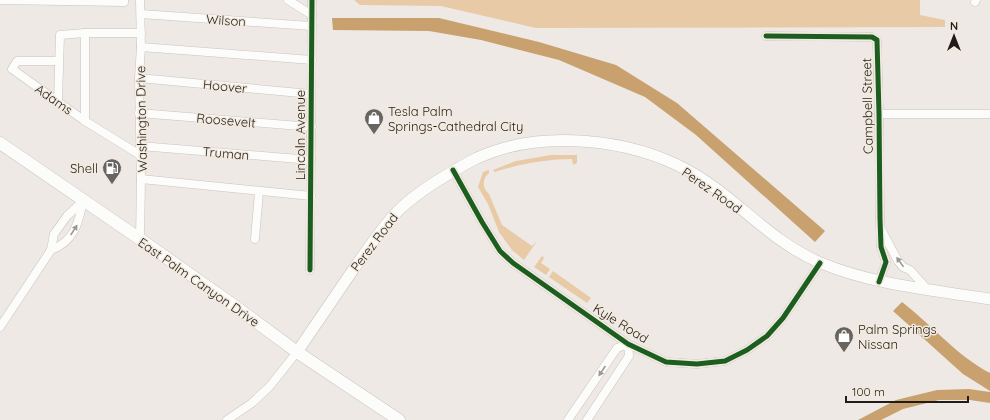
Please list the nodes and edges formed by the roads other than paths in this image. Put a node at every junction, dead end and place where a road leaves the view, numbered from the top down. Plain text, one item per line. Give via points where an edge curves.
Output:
1 (1, 0) edge
2 (140, 0) edge
3 (288, 0) edge
4 (312, 0) edge
5 (124, 1) edge
6 (141, 14) junction
7 (312, 15) junction
8 (311, 26) junction
9 (85, 33) junction
10 (140, 33) junction
11 (766, 36) dead end
12 (141, 47) junction
13 (312, 60) junction
14 (59, 61) junction
15 (139, 78) junction
16 (311, 94) junction
17 (58, 101) junction
18 (139, 113) junction
19 (879, 114) junction
20 (990, 114) edge
21 (85, 121) junction
22 (312, 127) junction
23 (0, 143) edge
24 (140, 151) junction
25 (311, 160) junction
26 (453, 170) junction
27 (141, 179) junction
28 (259, 192) junction
29 (311, 196) junction
30 (83, 201) junction
31 (880, 227) junction
32 (140, 239) junction
33 (255, 239) dead end
34 (51, 250) junction
35 (820, 263) junction
36 (310, 270) dead end
37 (879, 282) junction
38 (927, 289) junction
39 (990, 299) edge
40 (0, 327) edge
41 (628, 344) junction
42 (297, 352) junction
43 (227, 420) edge
44 (399, 420) edge
45 (568, 420) edge
46 (587, 420) edge

1 - 5 street
2 - 6 street, Washington Drive
3 - 7 street
4 - 7 street, Lincoln Avenue
6 - 8 street, Wilson
6 - 10 street, Washington Drive
7 - 8 street, Lincoln Avenue
8 - 13 street, Lincoln Avenue
9 - 10 street
9 - 14 street via 60,35
9 - 21 street
10 - 12 street, Washington Drive
11 - 19 street, Campbell Street via 876,38
12 - 13 street
12 - 15 street, Washington Drive
13 - 16 street, Lincoln Avenue
14 - 17 street
14 - 17 street, Adams via 17,61 12,70
15 - 16 street, Hoover
15 - 18 street, Washington Drive
16 - 22 street, Lincoln Avenue
17 - 21 street, Adams
18 - 22 street, Roosevelt
18 - 24 street, Washington Drive
19 - 20 street
19 - 31 street, Campbell Street
21 - 24 street, Adams
22 - 25 street, Lincoln Avenue
23 - 30 main road, East Palm Canyon Drive
24 - 25 street, Truman
24 - 27 street, Washington Drive
25 - 29 street, Lincoln Avenue
26 - 35 main road, Perez Road via 510,147 539,143 591,142 629,147 689,171 715,188 776,237
26 - 41 street, Kyle Road via 500,251 513,263
26 - 42 main road, Perez Road via 395,213
27 - 28 street
27 - 32 street, Washington Drive
28 - 29 street
28 - 33 street
29 - 36 street, Lincoln Avenue
30 - 32 main road, East Palm Canyon Drive
30 - 34 street via 67,216 54,234
34 -> 30 street via 64,244 78,222
31 - 37 street, Campbell Street via 881,247 886,262
38 -> 31 street, Campbell Street via 898,261
32 - 42 main road, East Palm Canyon Drive
34 - 40 street
35 - 37 main road, Perez Road
35 - 41 street, Kyle Road via 783,318 767,336 725,361 697,364 666,362
37 - 38 main road, Perez Road
38 - 39 main road, Perez Road
41 -> 45 street via 617,348
41 - 46 street via 629,356
42 - 43 street, Perez Road via 270,386 252,403
42 - 44 main road, East Palm Canyon Drive

